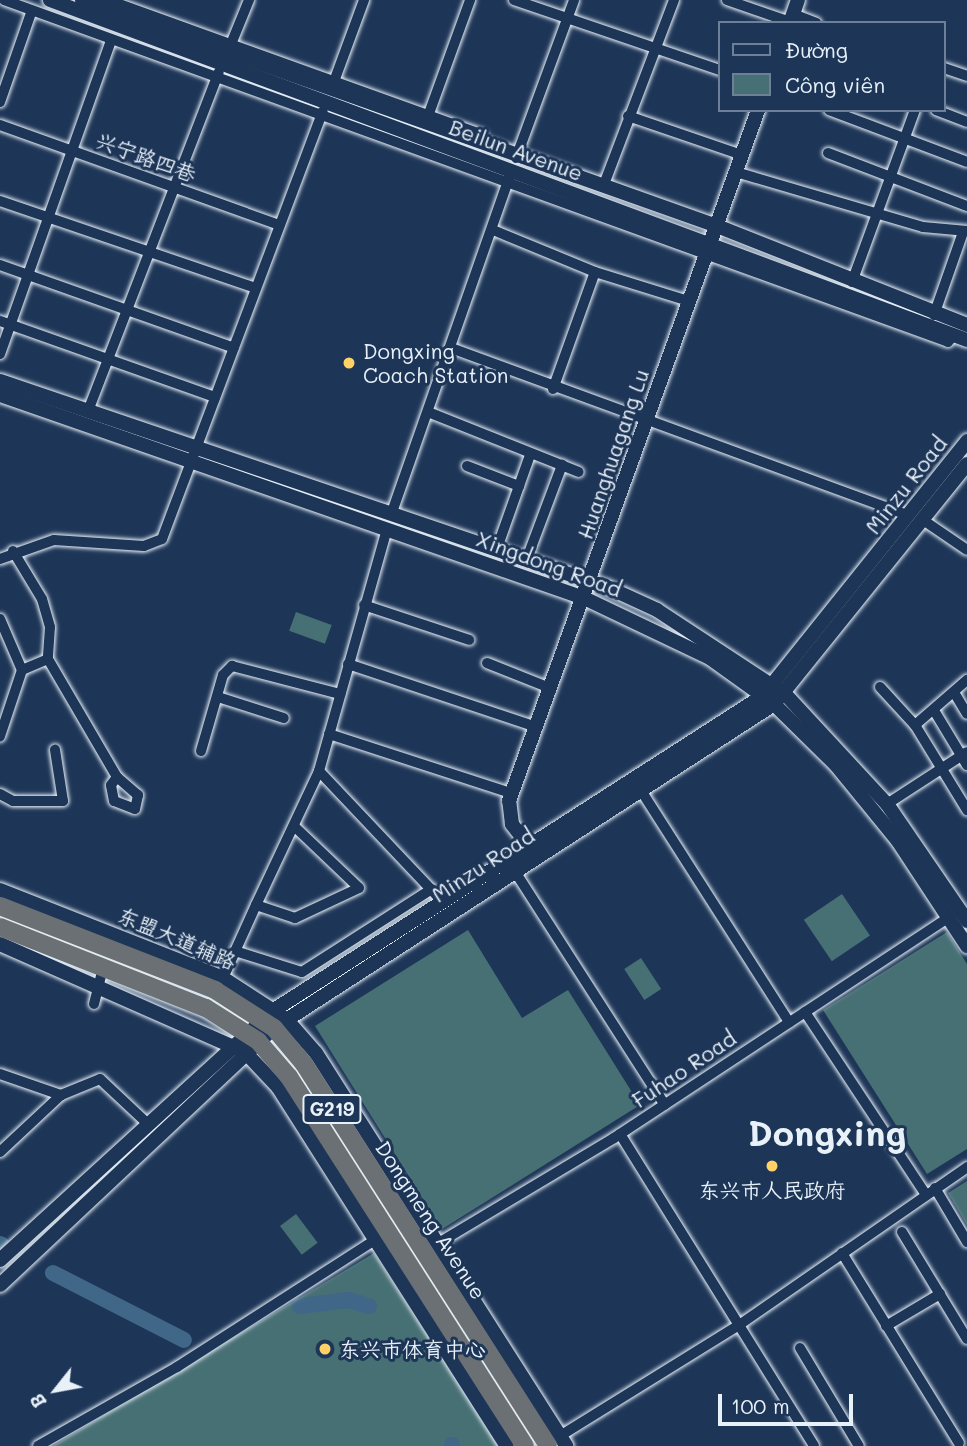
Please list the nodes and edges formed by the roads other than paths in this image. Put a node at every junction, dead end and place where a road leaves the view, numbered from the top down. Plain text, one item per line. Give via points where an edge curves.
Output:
1 (4, 0) edge
2 (50, 0) edge
3 (82, 0) edge
4 (108, 0) edge
5 (249, 0) edge
6 (364, 0) edge
7 (470, 0) edge
8 (514, 0) edge
9 (574, 0) edge
10 (674, 0) edge
11 (727, 0) edge
12 (32, 10) junction
13 (792, 15) edge
14 (568, 17) junction
15 (810, 21) edge
16 (111, 41) junction
17 (656, 47) junction
18 (224, 60) junction
19 (718, 69) edge
20 (946, 69) edge
21 (967, 76) edge
22 (332, 85) junction
23 (0, 102) edge
24 (324, 110) junction
25 (757, 112) edge
26 (834, 112) edge
27 (914, 112) edge
28 (941, 112) edge
29 (628, 116) junction
30 (427, 118) junction
31 (967, 122) edge
32 (0, 125) edge
33 (904, 139) junction
34 (74, 152) junction
35 (828, 153) dead end
36 (742, 155) junction
37 (967, 162) edge
38 (514, 165) junction
39 (736, 172) junction
40 (890, 176) junction
41 (604, 184) junction
42 (176, 188) junction
43 (0, 201) edge
44 (967, 206) edge
45 (876, 215) junction
46 (50, 218) junction
47 (280, 225) junction
48 (493, 230) junction
49 (965, 232) edge
50 (714, 234) junction
51 (150, 252) junction
52 (0, 265) edge
53 (595, 272) junction
54 (29, 275) junction
55 (853, 278) junction
56 (256, 288) junction
57 (688, 302) junction
58 (128, 310) junction
59 (935, 312) junction
60 (0, 321) edge
61 (11, 325) junction
62 (962, 332) edge
63 (234, 348) junction
64 (451, 348) junction
65 (967, 351) edge
66 (0, 354) edge
67 (109, 359) junction
68 (0, 381) edge
69 (553, 389) junction
70 (0, 395) edge
71 (215, 397) junction
72 (88, 411) junction
73 (428, 412) junction
74 (645, 423) junction
75 (967, 441) edge
76 (193, 454) junction
77 (530, 455) junction
78 (967, 464) edge
79 (562, 465) junction
80 (467, 466) dead end
81 (579, 472) dead end
82 (519, 486) junction
83 (908, 515) junction
84 (923, 520) junction
85 (389, 522) junction
86 (967, 550) edge
87 (13, 551) junction
88 (496, 551) junction
89 (0, 559) edge
90 (526, 561) junction
91 (590, 583) junction
92 (584, 598) junction
93 (364, 605) junction
94 (0, 619) edge
95 (469, 640) dead end
96 (48, 659) junction
97 (487, 663) dead end
98 (348, 664) junction
99 (22, 670) junction
100 (967, 680) edge
101 (880, 687) dead end
102 (550, 688) junction
103 (340, 694) junction
104 (955, 694) junction
105 (774, 695) junction
106 (218, 697) junction
107 (935, 712) junction
108 (967, 714) edge
109 (284, 718) dead end
110 (915, 725) junction
111 (536, 727) junction
112 (329, 734) junction
113 (0, 736) edge
114 (55, 750) dead end
115 (201, 751) dead end
116 (965, 758) edge
117 (940, 770) junction
118 (318, 771) junction
119 (117, 778) dead end
120 (640, 789) junction
121 (0, 793) edge
122 (512, 793) junction
123 (887, 804) junction
124 (967, 810) edge
125 (295, 827) junction
126 (529, 846) junction
127 (514, 870) junction
128 (432, 889) junction
129 (0, 890) edge
130 (442, 901) junction
131 (256, 905) junction
132 (0, 906) edge
133 (948, 918) junction
134 (967, 921) edge
135 (0, 927) edge
136 (0, 944) edge
137 (967, 946) edge
138 (235, 951) junction
139 (100, 974) junction
140 (223, 978) junction
141 (94, 1004) dead end
142 (805, 1012) junction
143 (274, 1019) junction
144 (789, 1022) junction
145 (245, 1042) junction
146 (0, 1074) edge
147 (61, 1096) junction
148 (665, 1105) junction
149 (149, 1124) junction
150 (620, 1134) junction
151 (325, 1147) junction
152 (0, 1152) edge
153 (967, 1167) edge
154 (935, 1188) junction
155 (926, 1195) junction
156 (902, 1232) dead end
157 (375, 1240) junction
158 (967, 1242) edge
159 (437, 1244) junction
160 (842, 1253) junction
161 (0, 1259) edge
162 (0, 1285) edge
163 (940, 1294) junction
164 (738, 1325) junction
165 (886, 1326) junction
166 (967, 1339) edge
167 (800, 1348) dead end
168 (960, 1442) edge
169 (558, 1443) edge
170 (38, 1446) edge
171 (507, 1446) edge
172 (525, 1446) edge
173 (814, 1446) edge
174 (859, 1446) edge

1 - 12 street
2 - 18 main road, Beilun Avenue
3 - 18 main road, Beilun Avenue
4 - 18 street
5 - 18 street
6 - 22 street
7 - 30 street
8 - 14 street
9 - 14 street
10 - 17 street
11 - 13 street
12 - 16 street
12 - 23 street
13 - 15 street
14 - 17 street
14 - 38 street
16 - 18 street
16 - 34 street
17 - 19 street
17 - 29 street
18 - 22 main road, Beilun Avenue
18 - 24 main road, Beilun Avenue
18 - 42 street
20 - 21 street
22 - 24 street
22 - 30 main road, Beilun Avenue
24 - 38 main road, Beilun Avenue
24 - 47 street
25 - 36 main road, Huanghuagang Lu
26 - 33 street
27 - 33 street
28 - 31 street
29 - 36 street
29 - 41 street
30 - 38 main road, Beilun Avenue
32 - 34 street, 兴宁路四巷
33 - 37 street
33 - 40 street
34 - 42 street, 兴宁路四巷
34 - 46 street
35 - 40 street
36 - 39 main road, Huanghuagang Lu
38 - 41 main road, Beilun Avenue
38 - 48 street
38 - 50 main road, Beilun Avenue
39 - 45 street
39 - 50 main road, Huanghuagang Lu
40 - 44 street
40 - 45 street
41 - 50 main road, Beilun Avenue
42 - 47 street, 兴宁路四巷
42 - 51 street
43 - 46 street
45 - 49 street
45 - 55 street
46 - 51 street
46 - 54 street
47 - 56 street
48 - 53 street
48 - 64 street
49 - 59 street
50 - 55 main road, Beilun Avenue
50 - 57 main road, Huanghuagang Lu
50 - 62 main road, Beilun Avenue
51 - 56 street
51 - 58 street
52 - 54 street
53 - 57 street
53 - 69 street
54 - 58 street
54 - 61 street
55 - 59 main road, Beilun Avenue
56 - 63 street
57 - 74 main road, Huanghuagang Lu
58 - 63 street
58 - 67 street
59 - 62 main road, Beilun Avenue
60 - 61 street
61 - 66 street
61 - 67 street
62 - 65 main road
63 - 71 street
64 - 69 street
64 - 73 street
67 - 71 street
67 - 72 street
68 - 72 main road, Xingdong Road
69 - 74 street
70 - 76 main road, Xingdong Road
71 - 76 street
72 - 76 main road, Xingdong Road
73 - 77 street
73 - 85 street
74 - 83 street
74 - 91 main road, Huanghuagang Lu
75 - 83 main road, Minzu Road
76 - 85 main road, Xingdong Road
76 - 87 street via 158,544 54,540
77 - 79 street
77 - 82 street
78 - 84 main road, Minzu Road
79 - 81 street
79 - 90 street
80 - 82 street
82 - 88 street
83 - 105 main road, Minzu Road
84 - 86 street
84 - 105 main road, Minzu Road
85 - 88 main road, Xingdong Road
85 - 92 main road, Xingdong Road
85 - 93 street
87 - 89 street
87 - 96 street via 47,614
88 - 90 main road, Xingdong Road
90 - 91 main road, Xingdong Road
91 - 92 main road, Huanghuagang Lu
91 - 105 main road, Xingdong Road via 657,610
92 - 102 main road, Huanghuagang Lu
92 - 105 main road, Xingdong Road via 710,658
93 - 95 street
93 - 98 street
94 - 99 street
96 - 99 street
96 - 119 street
97 - 102 street
98 - 103 street
98 - 111 street
99 - 113 street
100 - 104 street
101 - 110 street
102 - 111 main road, Huanghuagang Lu
103 - 106 street via 238,665 223,675
103 - 112 street
104 - 107 street
104 - 108 street
105 - 120 main road, Minzu Road
105 - 123 main road, Xingdong Road
105 - 126 main road, Minzu Road
105 - 133 main road, Xingdong Road via 877,814
106 - 109 street
106 - 115 street
107 - 110 street
107 - 116 street
110 - 117 street
111 - 122 main road, Huanghuagang Lu
112 - 118 street
112 - 122 street
114 - 121 street via 63,801 13,801
116 - 117 street
117 - 123 street
117 - 124 street
118 - 125 street
118 - 128 street
120 - 127 main road, Minzu Road
120 - 144 street
122 - 126 main road, Huanghuagang Lu via 508,814
123 - 134 main road, Xingdong Road
125 - 131 street
125 - 131 street via 359,888 302,917
126 - 130 main road, Minzu Road
127 - 143 main road, Minzu Road
127 - 148 street
128 - 130 street
128 - 138 street via 302,972
129 - 140 main road, 东盟大道辅路
130 - 143 main road, Minzu Road
131 - 138 street
132 - 143 highway, Dongmeng Avenue / G219 via 215,990
133 - 137 main road, Xingdong Road
133 - 142 street, Fuhao Road
135 - 139 highway, Dongmeng Avenue / G219
136 - 139 main road
138 - 140 street
139 - 141 street
139 - 145 highway, Dongmeng Avenue / G219 via 206,1008
140 - 143 main road, 东盟大道辅路
142 - 144 street, Fuhao Road
142 - 155 street
143 - 145 main road, Minzu Road
143 - 159 main road, 东盟大道辅路 via 316,1053
143 - 169 highway, Dongmeng Avenue / G219
144 - 148 street, Fuhao Road
145 - 149 main road, Minzu Road
145 - 151 highway, Dongmeng Avenue / G219
145 - 162 main road, Minzu Road
146 - 147 street
147 - 149 street via 100,1079
147 - 152 street
148 - 150 street, Fuhao Road
149 - 161 main road, Minzu Road
150 - 159 street, Fuhao Road
150 - 164 street
151 - 157 main road
151 - 172 highway, Dongmeng Avenue / G219
153 - 154 street
154 - 155 street
154 - 158 street
155 - 160 street
156 - 163 street
157 - 170 street
157 - 171 main road
159 - 169 main road, 东盟大道辅路
160 - 164 street
160 - 165 street
163 - 165 street
163 - 166 street
164 - 169 street
164 - 173 street
165 - 168 street
167 - 174 street

